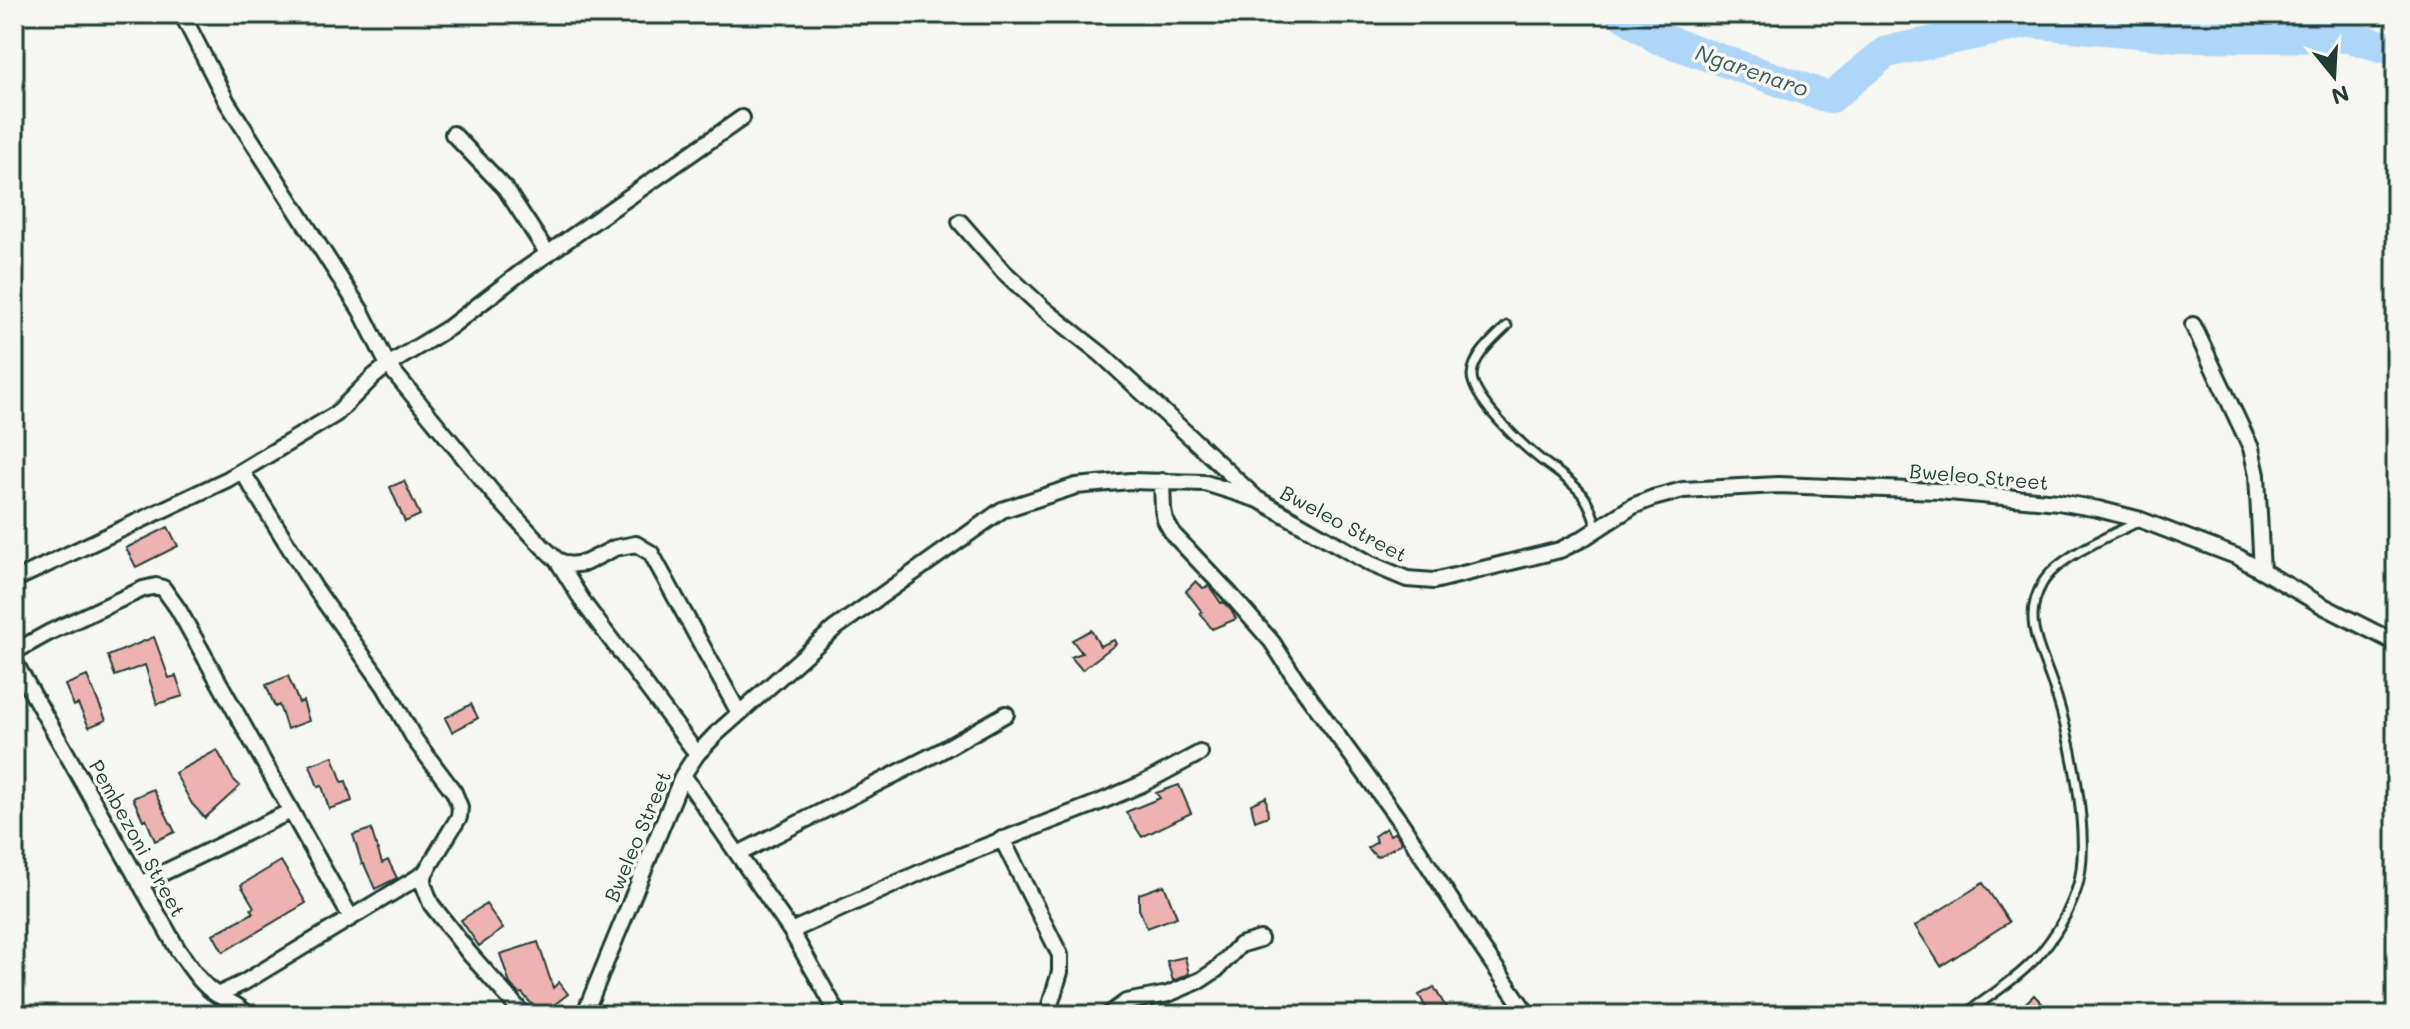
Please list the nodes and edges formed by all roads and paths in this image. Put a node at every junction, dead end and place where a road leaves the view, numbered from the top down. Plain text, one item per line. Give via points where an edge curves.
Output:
1 (182, 14) edge
2 (742, 118) dead end
3 (453, 134) dead end
4 (960, 222) dead end
5 (548, 254) junction
6 (2193, 325) dead end
7 (1507, 326) dead end
8 (388, 365) junction
9 (242, 471) junction
10 (1162, 481) junction
11 (1259, 500) junction
12 (2141, 520) junction
13 (1597, 528) junction
14 (557, 560) junction
15 (2262, 571) junction
16 (14, 580) edge
17 (2396, 643) edge
18 (14, 652) edge
19 (14, 661) edge
20 (739, 713) junction
21 (1006, 714) dead end
22 (1200, 753) dead end
23 (697, 754) junction
24 (683, 775) junction
25 (291, 811) junction
26 (1002, 839) junction
27 (738, 854) junction
28 (425, 873) junction
29 (140, 884) junction
30 (351, 918) junction
31 (791, 931) junction
32 (1260, 939) dead end
33 (217, 995) junction
34 (248, 1015) edge
35 (524, 1015) edge
36 (584, 1015) edge
37 (839, 1015) edge
38 (1047, 1015) edge
39 (1108, 1015) edge
40 (1528, 1015) edge
41 (1964, 1015) edge

1 - 8 street via 227,102 361,311
2 - 5 street
3 - 5 street via 505,188
4 - 11 street via 1044,309 1101,354
5 - 8 street via 450,327
6 - 15 street via 2251,448
7 - 13 lane via 1472,372 1481,402 1583,494
8 - 9 street via 336,414
8 - 14 street via 493,493
9 - 16 street
9 - 28 street via 459,802 459,817
10 - 11 street, Bweleo Street via 1205,483
10 - 20 street, Bweleo Street via 1076,486 1002,510 834,629
10 - 40 street via 1165,520 1173,534 1272,642
11 - 13 street, Bweleo Street via 1407,579 1434,581 1560,550
12 - 13 street, Bweleo Street via 2058,502 1778,485 1683,490 1633,506
12 - 15 street, Bweleo Street
12 - 41 lane via 2068,558 2042,583 2033,611 2034,640 2065,724 2077,782 2082,850 2077,890 2056,931 2028,966
14 - 20 street via 585,563 636,544 651,553
14 - 23 street
15 - 17 street, Bweleo Street
18 - 25 street via 143,589 163,588
19 - 29 street, Pembezoni Street
20 - 23 street, Bweleo Street
21 - 27 street
22 - 26 street via 1142,784
23 - 24 street, Bweleo Street
24 - 27 street
24 - 36 street, Bweleo Street
25 - 29 street
25 - 30 street
26 - 31 street
26 - 38 street via 1060,955
27 - 31 street
28 - 30 street
28 - 35 street via 431,904
29 - 33 street, Pembezoni Street via 178,950
30 - 33 street
31 - 37 street
32 - 39 street via 1240,945 1201,980 1168,994 1126,1002
33 - 34 street, Pembezoni Street

